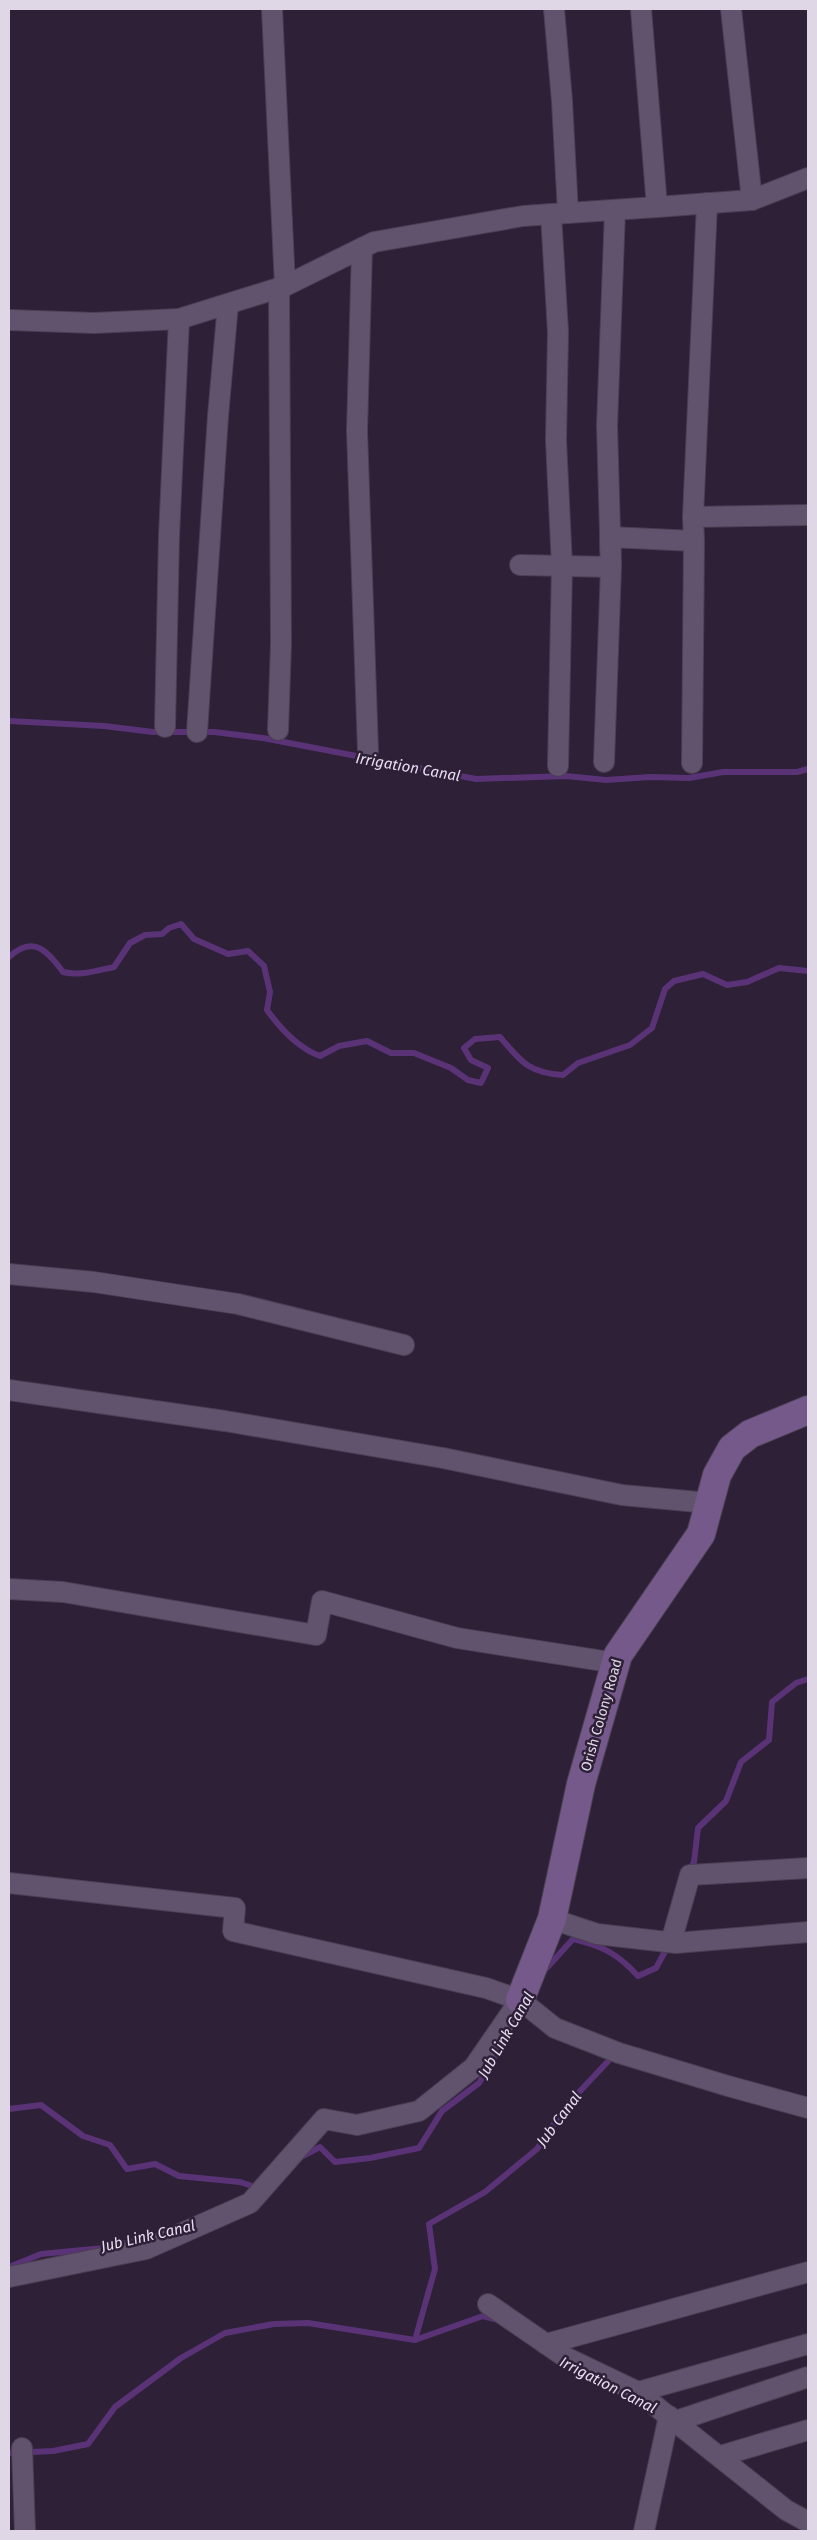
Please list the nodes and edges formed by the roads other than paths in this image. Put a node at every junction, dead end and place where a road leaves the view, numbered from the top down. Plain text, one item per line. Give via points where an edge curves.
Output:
1 (272, 9) edge
2 (554, 9) edge
3 (641, 9) edge
4 (731, 9) edge
5 (808, 178) edge
6 (752, 200) junction
7 (707, 203) junction
8 (657, 207) junction
9 (615, 210) junction
10 (560, 214) junction
11 (362, 248) junction
12 (282, 287) junction
13 (228, 304) junction
14 (179, 319) junction
15 (9, 320) edge
16 (808, 515) edge
17 (693, 517) junction
18 (694, 541) junction
19 (520, 565) dead end
20 (562, 566) junction
21 (611, 566) junction
22 (165, 727) dead end
23 (278, 730) dead end
24 (197, 732) dead end
25 (368, 751) dead end
26 (604, 762) dead end
27 (692, 763) dead end
28 (558, 766) dead end
29 (9, 1274) edge
30 (404, 1345) dead end
31 (9, 1390) edge
32 (808, 1410) edge
33 (709, 1503) junction
34 (9, 1590) edge
35 (616, 1663) junction
36 (808, 1868) edge
37 (9, 1883) edge
38 (552, 1919) junction
39 (808, 1932) edge
40 (670, 1942) junction
41 (520, 2000) junction
42 (808, 2108) edge
43 (808, 2272) edge
44 (9, 2277) edge
45 (488, 2304) dead end
46 (546, 2344) junction
47 (808, 2344) edge
48 (808, 2377) edge
49 (638, 2392) junction
50 (673, 2419) junction
51 (808, 2430) edge
52 (22, 2448) dead end
53 (720, 2456) junction
54 (808, 2522) edge
55 (25, 2531) edge
56 (644, 2531) edge

1 - 12 street
2 - 10 street via 562,102
3 - 8 street
4 - 6 street
5 - 6 street
6 - 7 street
7 - 8 street
7 - 17 street
8 - 9 street
9 - 10 street
9 - 21 street via 607,426
10 - 11 street via 523,216 374,242
10 - 20 street via 556,440
11 - 12 street
11 - 25 street via 357,431
12 - 13 street
12 - 23 street
13 - 14 street
13 - 24 street
14 - 15 street via 94,323
14 - 22 street via 169,536
16 - 17 street
17 - 18 street
18 - 21 street via 610,536
18 - 27 street
19 - 20 street
20 - 21 street
20 - 28 street
21 - 26 street
29 - 30 street via 94,1282 238,1304
31 - 33 street via 226,1421 443,1458 622,1495
32 - 33 street, Orish Colony Road via 750,1434 732,1448 717,1475
33 - 35 street, Orish Colony Road via 701,1534 618,1655
34 - 35 street via 63,1592 316,1635 322,1602 457,1638
35 - 38 street, Orish Colony Road via 581,1784
36 - 40 street via 690,1876
37 - 41 street via 235,1908 234,1931 486,1988
38 - 40 street via 596,1934
38 - 41 street, Orish Colony Road
39 - 40 street
41 - 42 street via 555,2028 619,2052
41 - 44 street via 474,2067 419,2111 357,2125 324,2119 250,2203 146,2249
43 - 46 street
45 - 46 street
46 - 49 street via 565,2357
47 - 49 street
48 - 50 street
49 - 50 street
50 - 53 street
50 - 56 street
51 - 53 street
52 - 55 street
53 - 54 street via 786,2510

